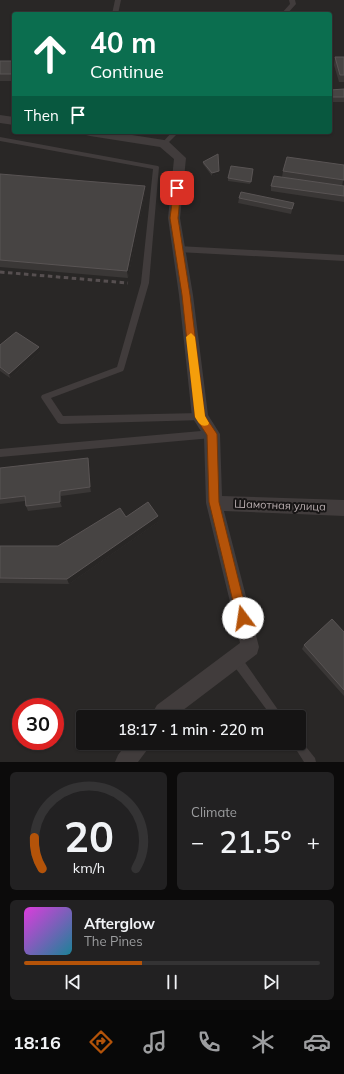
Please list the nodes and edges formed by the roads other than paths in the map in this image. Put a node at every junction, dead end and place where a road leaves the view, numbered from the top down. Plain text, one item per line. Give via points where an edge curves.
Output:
1 (118, 0) edge
2 (292, 0) edge
3 (115, 12) edge
4 (286, 12) edge
5 (0, 119) edge
6 (12, 121) edge
7 (102, 134) edge
8 (174, 134) edge
9 (0, 140) edge
10 (164, 144) junction
11 (178, 249) junction
12 (344, 258) edge
13 (200, 417) junction
14 (212, 434) junction
15 (0, 453) edge
16 (214, 502) junction
17 (344, 508) edge
18 (235, 658) junction
19 (167, 710) edge
20 (273, 710) edge
21 (134, 750) edge
22 (302, 750) edge
23 (125, 762) edge
24 (311, 762) edge

1 - 3 lane
2 - 4 lane via 293,4
5 - 6 street
7 - 10 street
8 - 10 lane
9 - 13 lane via 156,167 145,283 120,369 45,397 61,420
10 - 11 street via 180,158 174,218
11 - 12 lane
11 - 13 street
13 - 14 street
14 - 15 lane
14 - 16 street
16 - 17 street, Шамотная улица
16 - 18 street via 250,647
18 - 19 street
18 - 20 lane
21 - 23 street
22 - 24 lane

